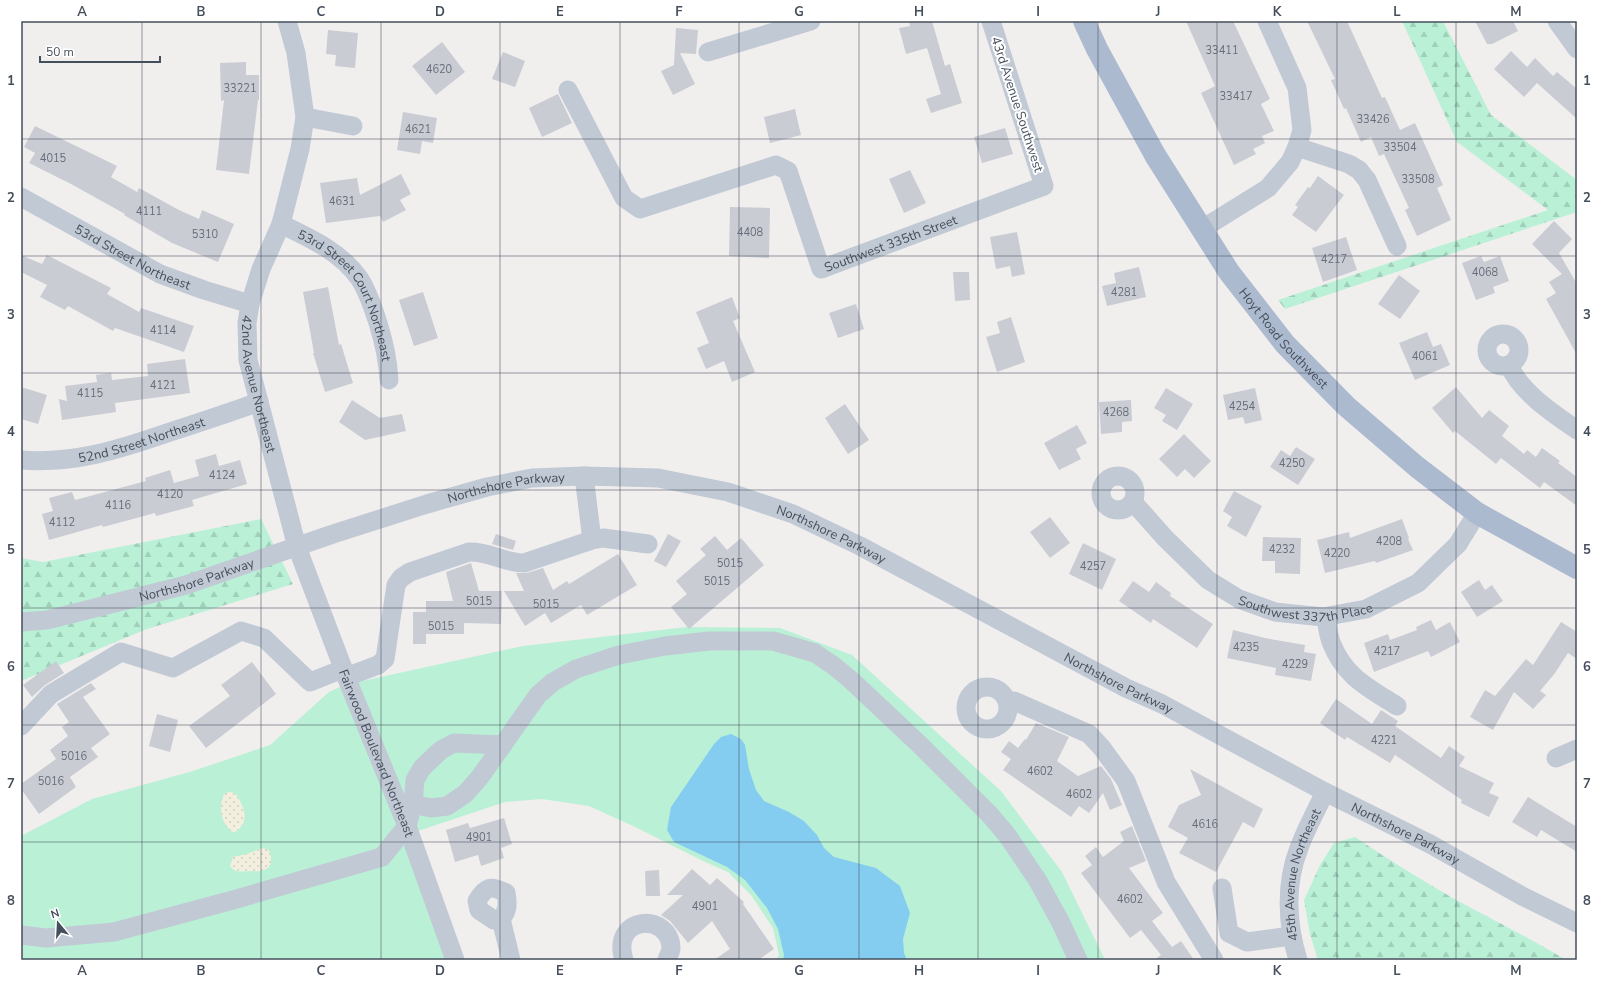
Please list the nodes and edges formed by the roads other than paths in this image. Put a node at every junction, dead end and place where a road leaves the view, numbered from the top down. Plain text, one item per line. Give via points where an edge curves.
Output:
1 (287, 21) edge
2 (812, 21) edge
3 (991, 21) edge
4 (1084, 21) edge
5 (1267, 21) edge
6 (1556, 21) edge
7 (1577, 49) edge
8 (708, 52) dead end
9 (568, 90) dead end
10 (305, 117) junction
11 (353, 126) dead end
12 (1297, 148) junction
13 (1044, 186) joint
14 (21, 197) edge
15 (281, 224) junction
16 (1202, 229) junction
17 (1397, 246) dead end
18 (250, 304) junction
19 (1509, 365) dead end
20 (389, 380) dead end
21 (259, 402) junction
22 (1577, 430) edge
23 (21, 460) edge
24 (584, 476) junction
25 (1133, 502) dead end
26 (1477, 513) junction
27 (592, 540) junction
28 (648, 544) dead end
29 (297, 547) junction
30 (1577, 568) edge
31 (1326, 617) junction
32 (21, 622) edge
33 (345, 673) junction
34 (1008, 702) dead end
35 (1396, 706) dead end
36 (21, 726) edge
37 (502, 745) junction
38 (1577, 750) edge
39 (1556, 758) dead end
40 (1325, 792) junction
41 (413, 804) junction
42 (406, 826) junction
43 (1222, 888) dead end
44 (501, 919) dead end
45 (1577, 923) edge
46 (21, 934) edge
47 (1291, 936) junction
48 (455, 960) edge
49 (511, 960) edge
50 (624, 960) edge
51 (667, 960) edge
52 (1078, 960) edge
53 (1214, 960) edge
54 (1298, 960) edge

1 - 10 street, 42nd Avenue Northeast via 296,53
2 - 8 street
3 - 13 street, 43rd Avenue Southwest
4 - 16 main road, Hoyt Road Southwest via 1096,49 1155,155
5 - 12 street via 1297,88 1302,130
6 - 7 street
9 - 13 street, Southwest 335th Street via 624,198 640,210 776,165 788,171 821,269
10 - 11 street
10 - 15 street, 42nd Avenue Northeast via 300,150
12 - 16 street via 1290,162 1268,188
12 - 17 street via 1349,164 1359,170 1367,180
14 - 18 street, 53rd Street Northeast via 160,274
15 - 18 street, 42nd Avenue Northeast via 261,268
15 - 20 street, 53rd Street Court Northeast via 328,248 358,277 372,305 385,347
16 - 26 main road, Hoyt Road Southwest via 1229,272 1285,344 1346,406 1417,467
18 - 21 street, 42nd Avenue Northeast via 247,323 248,360
19 - 22 street via 1521,386
21 - 23 street, 52nd Street Northeast via 95,456 42,462
21 - 29 street, 42nd Avenue Northeast
24 - 27 street
24 - 29 street, Northshore Parkway via 532,478 487,487
24 - 40 street, Northshore Parkway via 658,478 728,492 793,514 860,546
25 - 31 street, Southwest 337th Place via 1208,580 1239,599 1275,612
26 - 30 main road, Hoyt Road Southwest
26 - 31 street, Southwest 337th Place via 1458,544 1418,583 1366,609
27 - 28 street via 603,538
27 - 33 street via 524,563 515,563 479,551 410,572 396,585 385,659 378,665
29 - 32 street, Northshore Parkway via 186,585 46,620
29 - 33 street, Fairwood Boulevard Northeast
31 - 35 street via 1330,641 1340,662 1356,680
33 - 36 street via 310,682 264,638 241,631 174,668 121,652 51,694
33 - 42 street, Fairwood Boulevard Northeast
34 - 53 street via 1014,701 1089,734 1102,748 1126,782 1166,882
37 - 41 street via 466,794 447,806 431,808
37 - 41 street via 454,743 441,750 422,768 415,780
37 - 52 street via 538,695 553,682 576,669 619,655 665,646 717,641 773,641 815,653 851,680 990,815 1038,880
38 - 39 street
40 - 45 street, Northshore Parkway via 1430,844 1522,896
40 - 47 street, 45th Avenue Northeast via 1298,848 1292,871 1289,909
41 - 42 street
42 - 46 street via 382,857 234,900 114,932 46,938
42 - 48 street, Fairwood Boulevard Northeast
43 - 47 street via 1229,933 1247,942
44 - 49 street
47 - 54 street, 45th Avenue Northeast
50 - 51 street via 621,947 624,935 634,926 646,923 659,926 668,936 671,948

